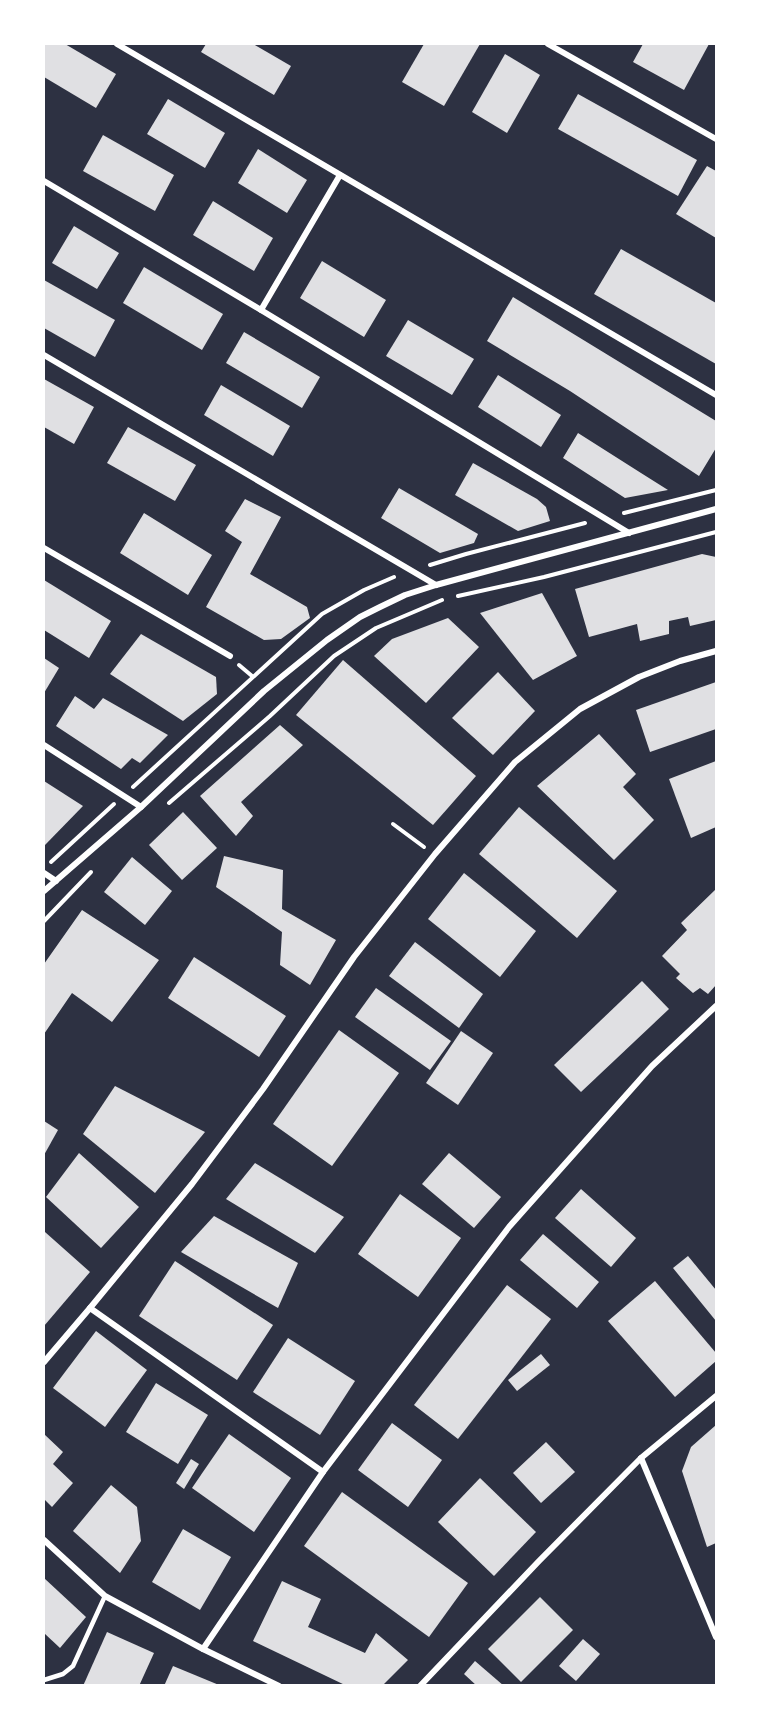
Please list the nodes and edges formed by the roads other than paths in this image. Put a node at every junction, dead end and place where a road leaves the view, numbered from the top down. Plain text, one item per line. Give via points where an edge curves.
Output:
1 (117, 44) edge
2 (548, 44) edge
3 (717, 139) edge
4 (340, 175) junction
5 (44, 182) edge
6 (261, 310) junction
7 (44, 355) edge
8 (717, 395) edge
9 (717, 509) edge
10 (629, 533) junction
11 (44, 548) edge
12 (436, 585) junction
13 (717, 651) edge
14 (230, 656) dead end
15 (44, 745) edge
16 (141, 807) junction
17 (44, 871) edge
18 (56, 880) junction
19 (44, 891) edge
20 (717, 1006) edge
21 (90, 1308) junction
22 (44, 1362) edge
23 (717, 1396) edge
24 (641, 1458) junction
25 (322, 1472) junction
26 (44, 1540) edge
27 (105, 1596) junction
28 (717, 1637) edge
29 (203, 1649) junction
30 (44, 1680) edge
31 (279, 1686) edge
32 (420, 1686) edge

1 - 4 street
2 - 3 street
4 - 6 street
4 - 8 street
5 - 6 street
6 - 10 street
7 - 12 street
9 - 10 street
10 - 12 street
11 - 14 street
12 - 16 street via 360,617 327,640 264,691
13 - 21 street via 639,677 580,709 515,762 435,854 354,957 192,1184
15 - 16 street
16 - 18 street
17 - 18 street
18 - 19 street
20 - 25 street via 652,1066 509,1227
21 - 22 street
21 - 25 street
23 - 24 street
24 - 28 street
24 - 32 street
25 - 29 street
26 - 27 street
27 - 29 street
27 - 30 lane via 73,1666
29 - 31 street

